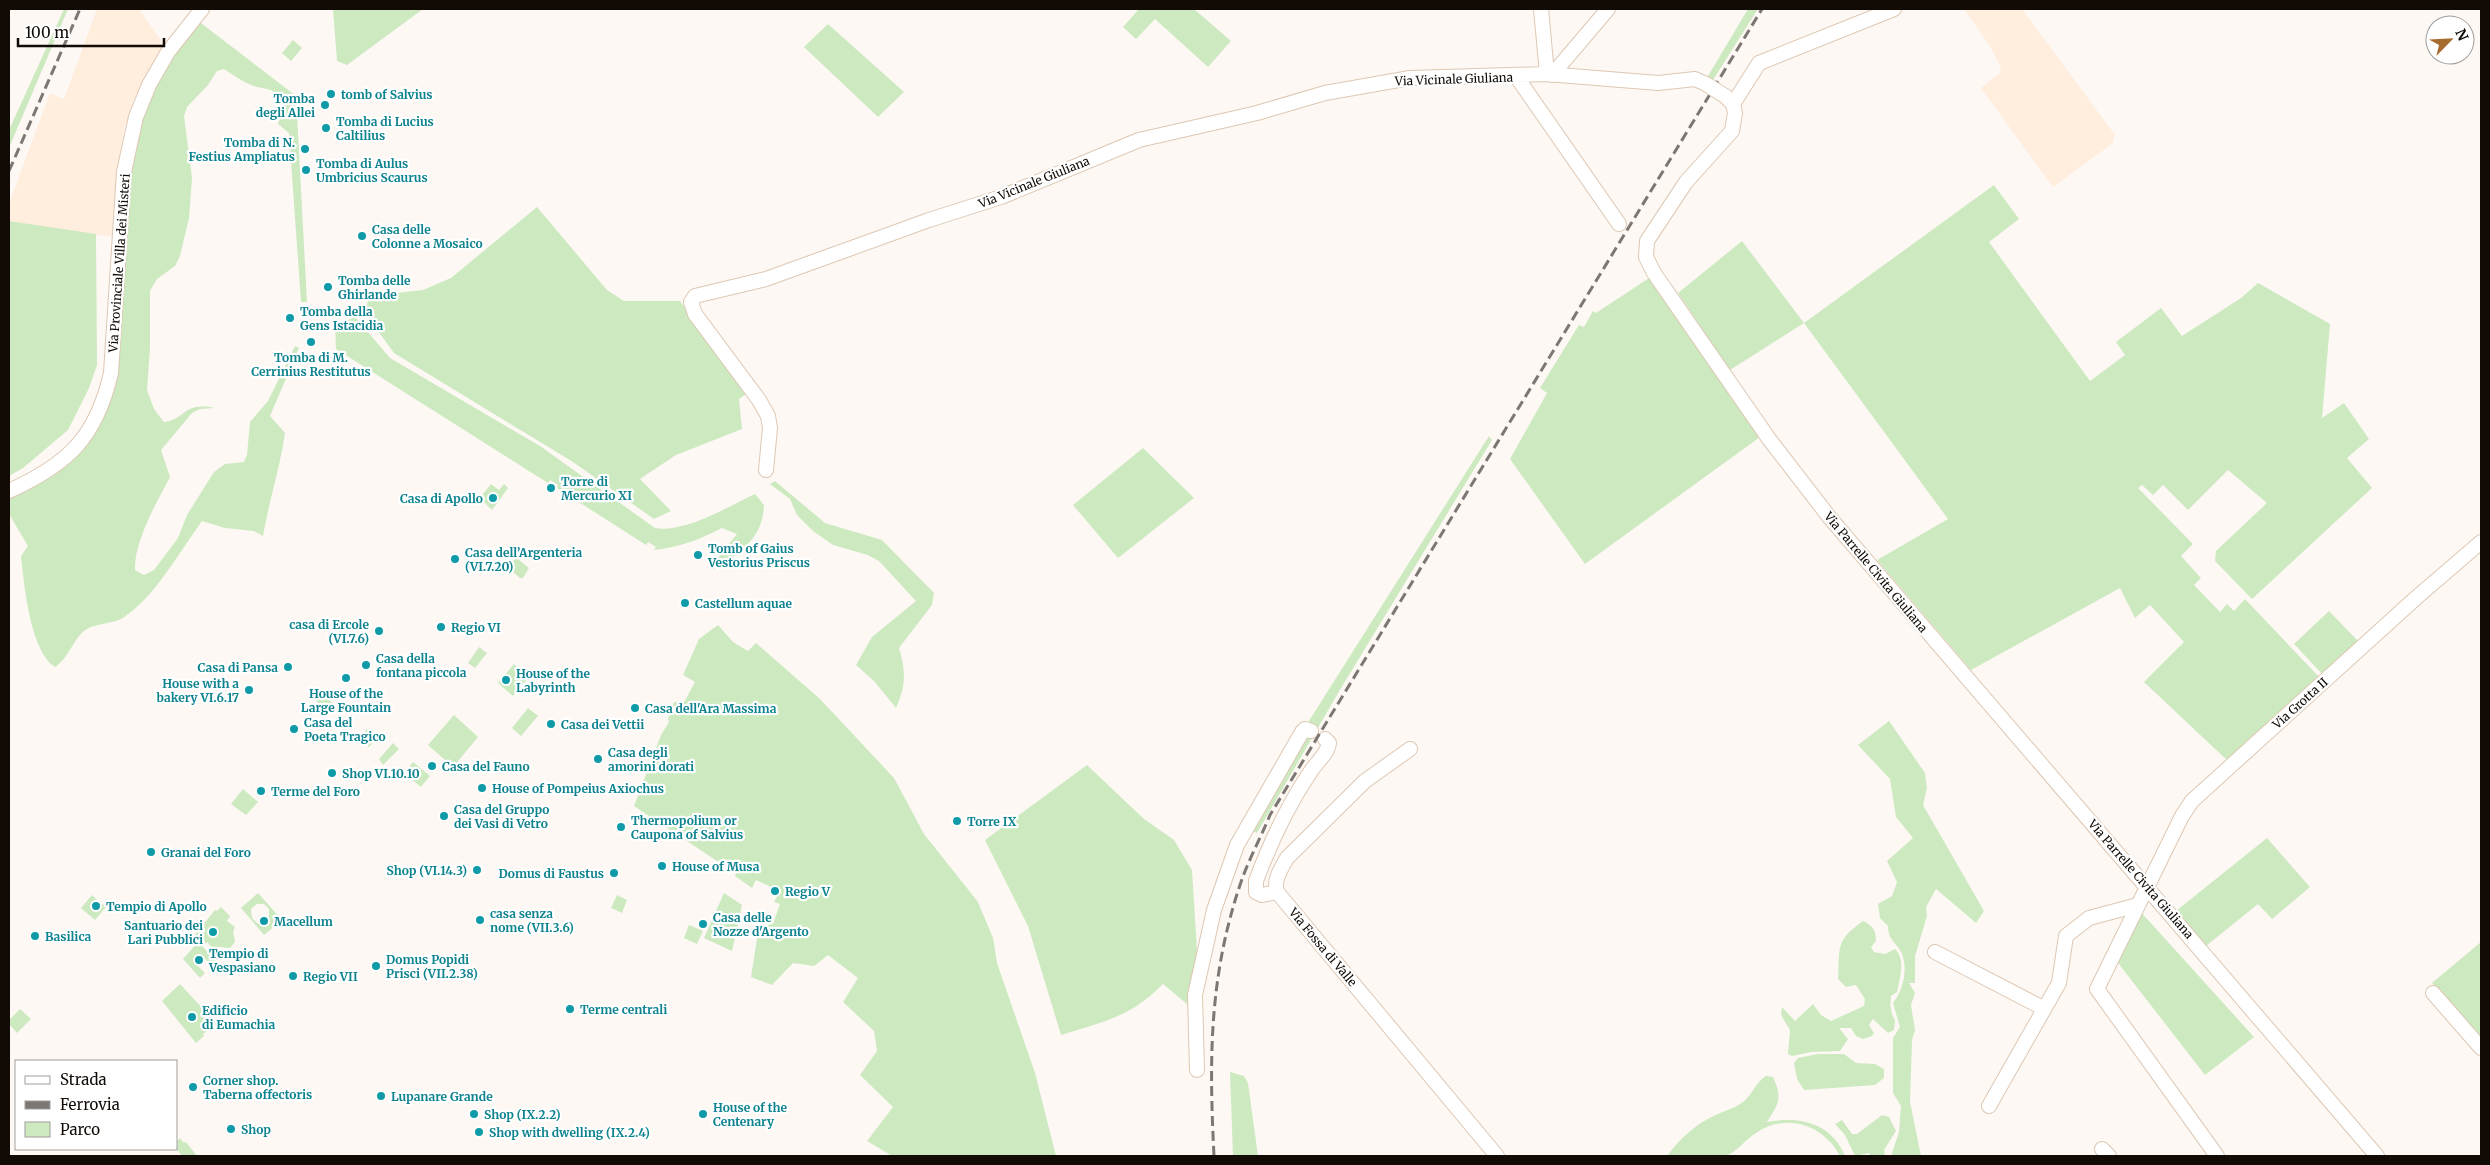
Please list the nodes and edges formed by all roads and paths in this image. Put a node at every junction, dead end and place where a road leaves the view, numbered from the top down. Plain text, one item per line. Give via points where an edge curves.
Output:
1 (202, 9) edge
2 (1541, 9) edge
3 (1608, 9) edge
4 (1894, 9) edge
5 (1550, 75) junction
6 (1516, 76) junction
7 (1729, 100) junction
8 (1619, 224) dead end
9 (766, 470) dead end
10 (9, 491) edge
11 (2481, 542) edge
12 (1311, 731) dead end
13 (1325, 738) dead end
14 (1410, 749) dead end
15 (2147, 887) junction
16 (1277, 892) junction
17 (2138, 904) junction
18 (1935, 952) dead end
19 (2433, 993) dead end
20 (2043, 1008) junction
21 (2481, 1048) edge
22 (1197, 1070) dead end
23 (1989, 1106) dead end
24 (1497, 1156) edge
25 (2217, 1156) edge
26 (2377, 1156) edge

1 - 10 street, Via Provinciale Villa dei Misteri via 168,52 148,85 136,117 124,172 111,373 106,395 80,444 52,469
2 - 5 street
3 - 5 street
4 - 7 street via 1759,63
5 - 6 street, Via Vicinale Giuliana
5 - 7 street, bridge via 1658,84 1695,79
6 - 8 street
6 - 9 street, Via Vicinale Giuliana via 1410,78 1300,99 1257,113 1159,134 1104,152 1001,197 766,279 695,296 691,302 696,314 768,416
7 - 15 street, Via Parrelle Civita Giuliana via 1734,122 1728,138 1686,182 1647,241 1645,249 1649,266 1799,479
11 - 15 street, Via Grotta II via 2192,801
12 - 22 street via 1306,729 1302,732 1237,845 1214,910 1195,995
13 - 16 street via 1329,748 1310,772 1283,820 1256,881 1256,892 1262,895
14 - 16 street via 1365,781 1287,858 1278,874
15 - 17 street, Via Grotta II
15 - 26 street, Via Parrelle Civita Giuliana
16 - 24 street, Via Fossa di Valle
17 - 20 street via 2089,918 2066,936 2059,983
17 - 25 street, Via Grotta II via 2097,989
18 - 20 street
19 - 21 street
20 - 23 street

